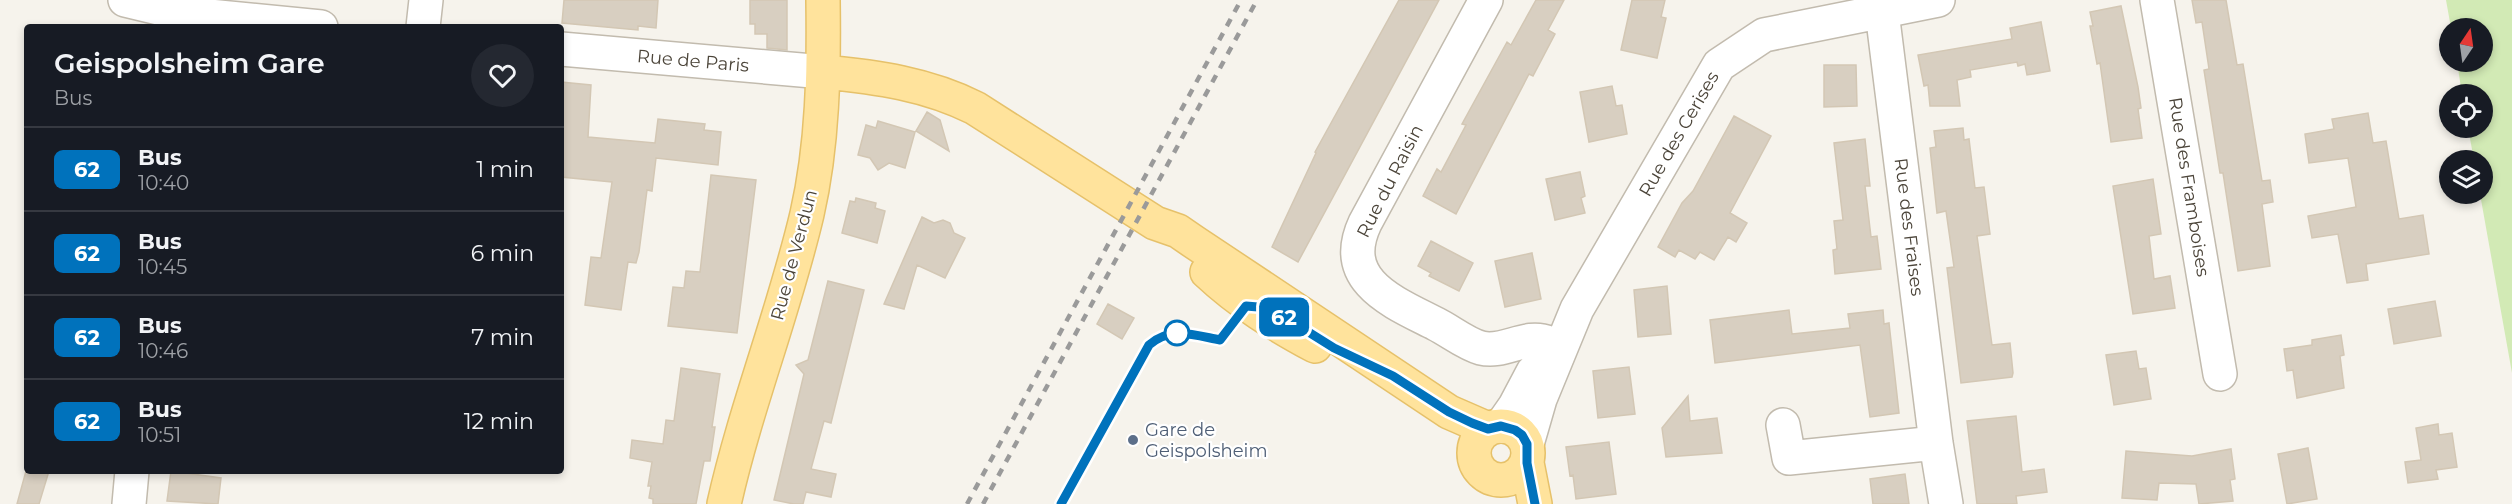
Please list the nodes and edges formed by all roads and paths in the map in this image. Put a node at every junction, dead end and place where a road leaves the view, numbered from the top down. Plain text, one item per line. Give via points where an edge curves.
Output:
1 (125, 0) edge
2 (426, 0) edge
3 (823, 0) edge
4 (1486, 0) edge
5 (1938, 0) edge
6 (2157, 0) edge
7 (1882, 12) junction
8 (178, 20) edge
9 (260, 24) edge
10 (423, 24) edge
11 (564, 49) edge
12 (824, 72) junction
13 (1577, 309) junction
14 (1549, 343) junction
15 (2220, 374) dead end
16 (1783, 425) dead end
17 (1503, 442) junction
18 (1936, 443) junction
19 (132, 474) edge
20 (1505, 492) edge
21 (129, 504) edge
22 (724, 504) edge
23 (1535, 504) edge
24 (1946, 504) edge

1 - 8 street
2 - 10 street
3 - 12 main road, Rue de Verdun
4 - 14 street, Rue du Raisin via 1365,223 1359,236 1358,261 1363,275 1398,305 1481,348 1531,339
5 - 7 street, Rue des Cerises
6 - 15 street, Rue des Framboises
7 - 13 street, Rue des Cerises via 1764,35 1719,65
7 - 18 street, Rue des Fraises
8 - 9 street
11 - 12 street, Rue de Paris
12 - 17 main road via 894,80 956,98 1155,223 1178,231 1449,412
12 - 22 main road, Rue de Verdun via 807,214
13 - 14 street, Rue des Cerises
13 - 17 street, Rue des Cerises via 1540,399
14 - 17 street, Rue des Cerises via 1515,406
16 - 18 street via 1789,458
17 - 20 main road via 1478,467
17 - 23 main road
18 - 24 street, Rue des Fraises
19 - 21 street

